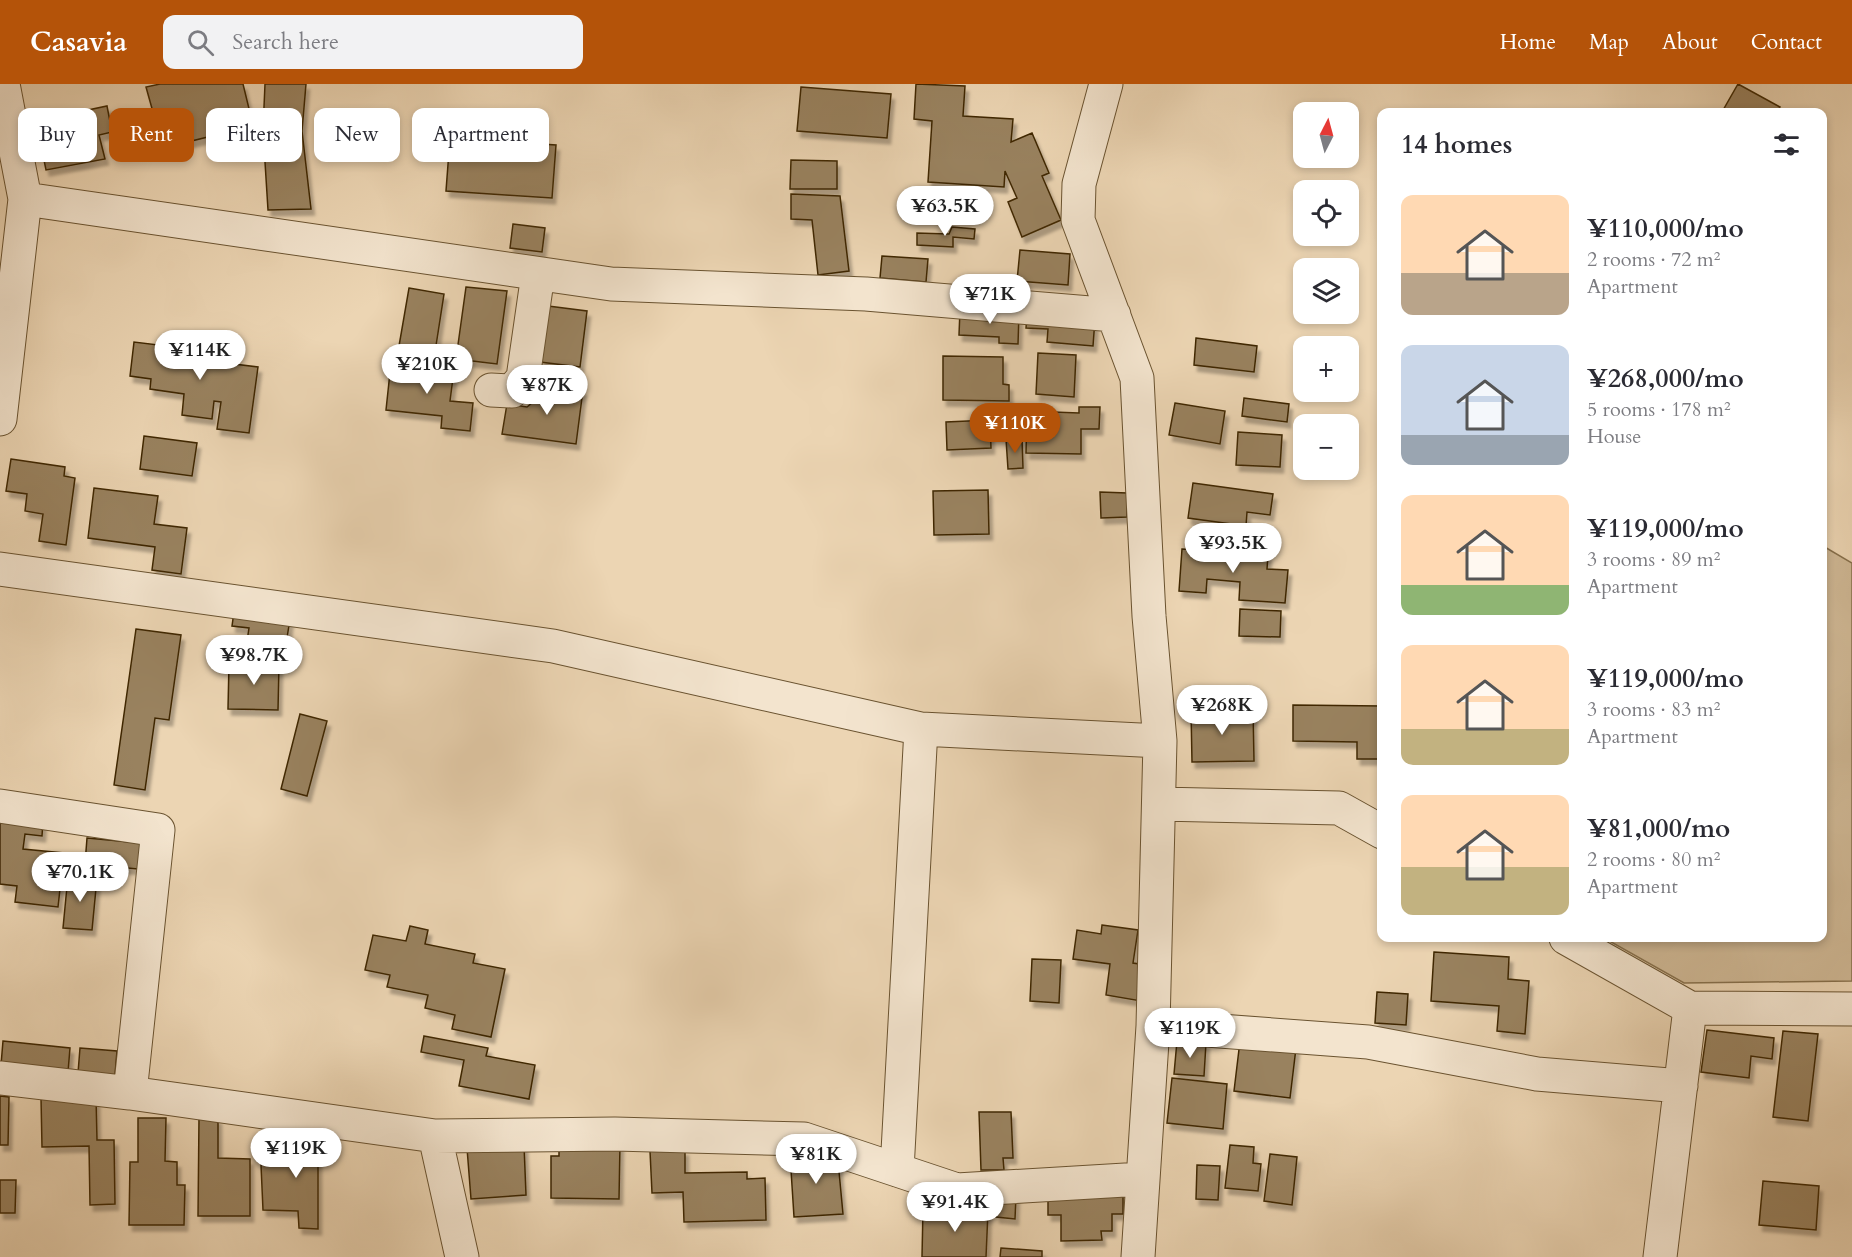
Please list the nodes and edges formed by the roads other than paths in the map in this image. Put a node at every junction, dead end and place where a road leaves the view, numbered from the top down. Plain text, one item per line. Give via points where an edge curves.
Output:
1 (3, 84) edge
2 (1106, 84) edge
3 (25, 199) junction
4 (538, 274) junction
5 (1114, 315) junction
6 (491, 390) dead end
7 (0, 419) edge
8 (0, 569) edge
9 (921, 729) junction
10 (1160, 741) junction
11 (1159, 804) junction
12 (0, 806) edge
13 (1377, 829) edge
14 (1573, 942) edge
15 (1690, 1008) junction
16 (1852, 1009) edge
17 (1153, 1026) junction
18 (0, 1078) edge
19 (1681, 1086) junction
20 (130, 1093) junction
21 (435, 1136) junction
22 (897, 1170) junction
23 (1142, 1179) junction
24 (462, 1257) edge
25 (1138, 1257) edge
26 (1660, 1257) edge

1 - 3 street
2 - 5 street via 1079,184 1078,220
3 - 4 street
3 - 7 street
4 - 5 street via 611,285 866,294
4 - 6 street via 523,378 512,391
5 - 10 street via 1137,378 1149,616
8 - 9 street via 553,646
9 - 10 street
9 - 22 street
10 - 11 street
11 - 13 street via 1339,808
11 - 17 street
12 - 20 street via 158,830
14 - 15 street
15 - 16 street
15 - 19 street
17 - 19 street via 1368,1042 1537,1074
17 - 23 street
18 - 20 street
19 - 26 street
20 - 21 street
21 - 22 street via 615,1134 804,1139
21 - 24 street
22 - 23 street via 957,1190
23 - 25 street

